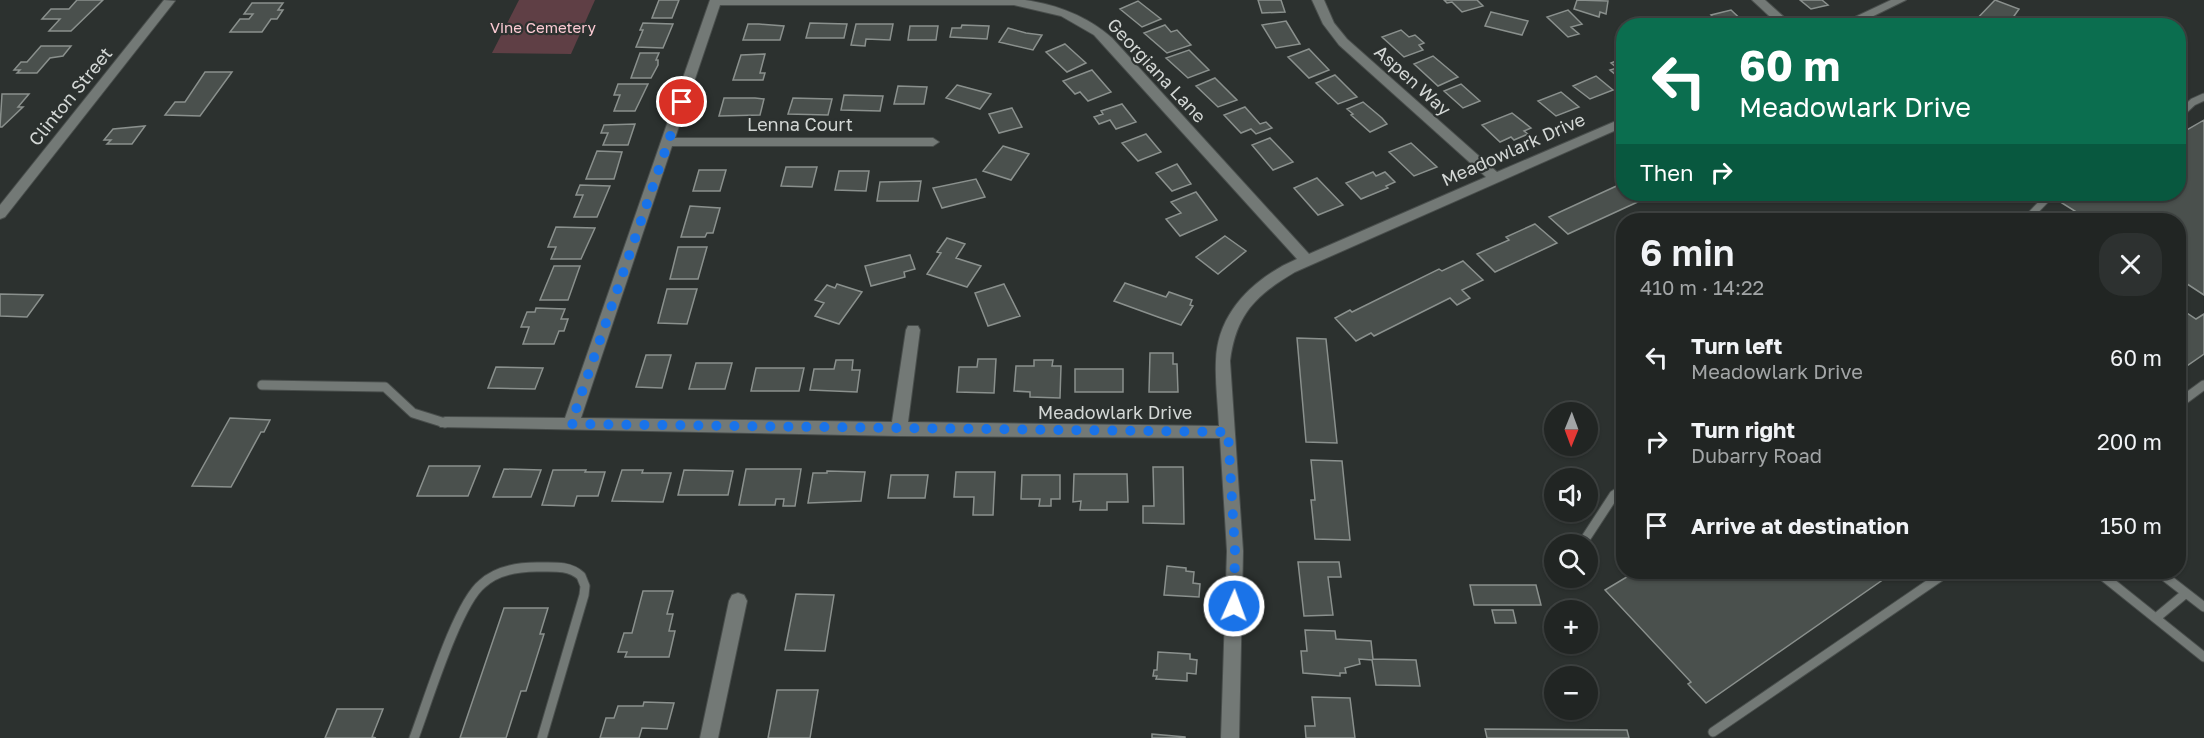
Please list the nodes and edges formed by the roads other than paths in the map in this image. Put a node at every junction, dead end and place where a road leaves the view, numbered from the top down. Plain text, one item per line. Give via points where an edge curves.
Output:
1 (1318, 0) edge
2 (1758, 0) edge
3 (1900, 0) edge
4 (169, 1) edge
5 (716, 1) edge
6 (1779, 18) edge
7 (1860, 18) edge
8 (2204, 97) edge
9 (2186, 109) edge
10 (1616, 125) edge
11 (668, 142) junction
12 (933, 142) dead end
13 (1495, 178) junction
14 (2044, 201) edge
15 (2033, 213) edge
16 (0, 214) edge
17 (1307, 261) junction
18 (913, 330) dead end
19 (262, 385) dead end
20 (2204, 385) edge
21 (2186, 398) edge
22 (445, 423) joint
23 (571, 424) junction
24 (899, 430) junction
25 (1228, 432) junction
26 (1616, 494) edge
27 (1589, 534) edge
28 (1937, 579) edge
29 (2107, 579) edge
30 (2168, 579) edge
31 (2186, 593) junction
32 (738, 601) dead end
33 (2204, 607) edge
34 (2156, 618) junction
35 (2204, 657) edge
36 (1713, 732) dead end
37 (414, 738) edge
38 (542, 738) edge
39 (709, 738) edge
40 (1230, 738) edge

1 - 13 street, Aspen Way via 1343,42
2 - 6 street
3 - 7 street
4 - 16 street, Clinton Street
5 - 11 street
5 - 17 street, Georgiana Lane via 1014,2 1074,17 1108,41
8 - 9 lane
10 - 13 street, Meadowlark Drive
11 - 12 street, Lenna Court
11 - 23 street
13 - 17 street, Meadowlark Drive
14 - 15 lane
17 - 25 street, Meadowlark Drive via 1269,279 1246,300 1234,318 1223,360
18 - 24 street
19 - 22 lane via 385,387 413,413
20 - 21 lane
22 - 23 street, Meadowlark Drive
23 - 24 street, Meadowlark Drive
24 - 25 street, Meadowlark Drive
25 - 40 street via 1235,551
26 - 27 lane
28 - 36 lane
29 - 34 lane
30 - 31 lane
31 - 33 lane
31 - 34 lane
32 - 39 street
34 - 35 lane
37 - 38 lane via 464,607 476,589 491,577 513,568 564,567 581,576 584,595

